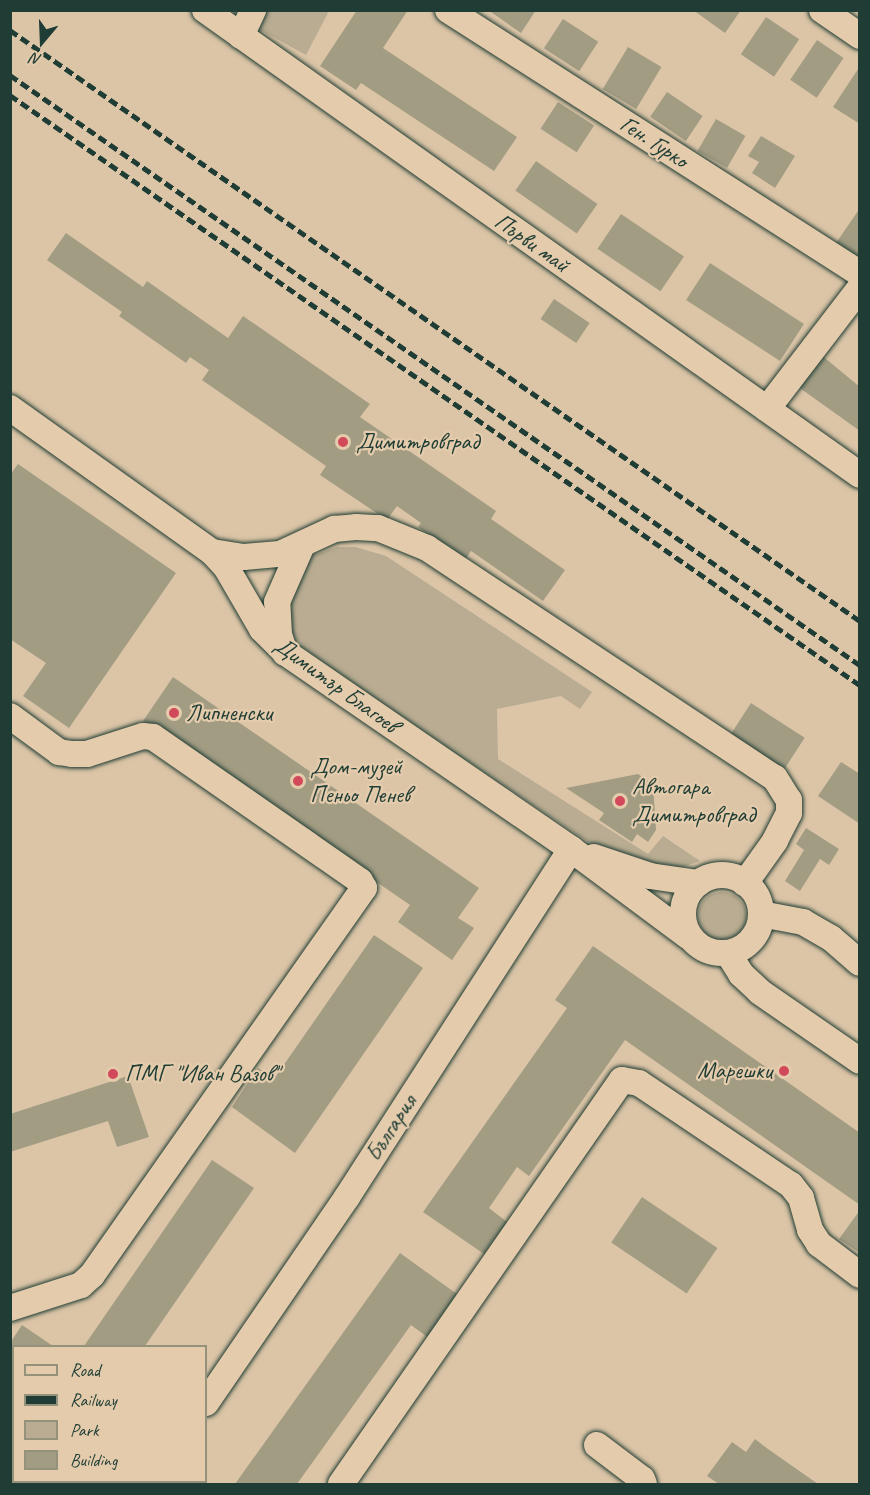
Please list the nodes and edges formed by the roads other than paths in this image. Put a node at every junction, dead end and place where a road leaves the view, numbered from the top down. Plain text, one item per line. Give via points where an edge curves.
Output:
1 (205, 10) edge
2 (253, 10) edge
3 (448, 10) edge
4 (822, 10) edge
5 (241, 36) junction
6 (860, 36) edge
7 (860, 273) edge
8 (860, 288) edge
9 (10, 408) edge
10 (767, 409) junction
11 (860, 475) edge
12 (302, 545) junction
13 (212, 552) junction
14 (285, 653) junction
15 (10, 716) edge
16 (571, 849) junction
17 (745, 883) junction
18 (698, 884) junction
19 (761, 914) junction
20 (689, 936) junction
21 (728, 953) junction
22 (860, 963) edge
23 (860, 1061) edge
24 (860, 1275) edge
25 (10, 1308) edge
26 (207, 1402) edge
27 (597, 1445) dead end
28 (340, 1485) edge
29 (644, 1485) edge

1 - 5 street, Първи май
2 - 5 street
3 - 7 street, Ген. Гурко
4 - 6 street
5 - 10 street, Първи май
8 - 10 street
9 - 13 street, Димитър Благоев
10 - 11 street, Първи май
12 - 13 street via 264,556
12 - 14 street via 277,602 279,635
12 - 17 street via 334,529 356,527 378,528 427,548 775,777 789,800 789,813 775,841
13 - 14 street, Димитър Благоев via 226,567 262,629
14 - 16 street, Димитър Благоев
15 - 25 street via 59,752 72,754 87,754 143,736 153,737 360,881 364,888 92,1275 81,1284
16 - 18 street via 650,876
16 - 20 street, Димитър Благоев
16 - 26 street, България via 347,1197
17 - 18 street via 718,875
17 - 19 street via 755,893
18 - 20 street via 683,908
19 - 21 street via 752,940
19 - 22 street via 802,922 831,938
20 - 21 street via 706,950
21 - 23 street via 760,992
24 - 28 street via 819,1244 810,1230 801,1198 791,1185 639,1083 622,1080
27 - 29 street via 642,1479

